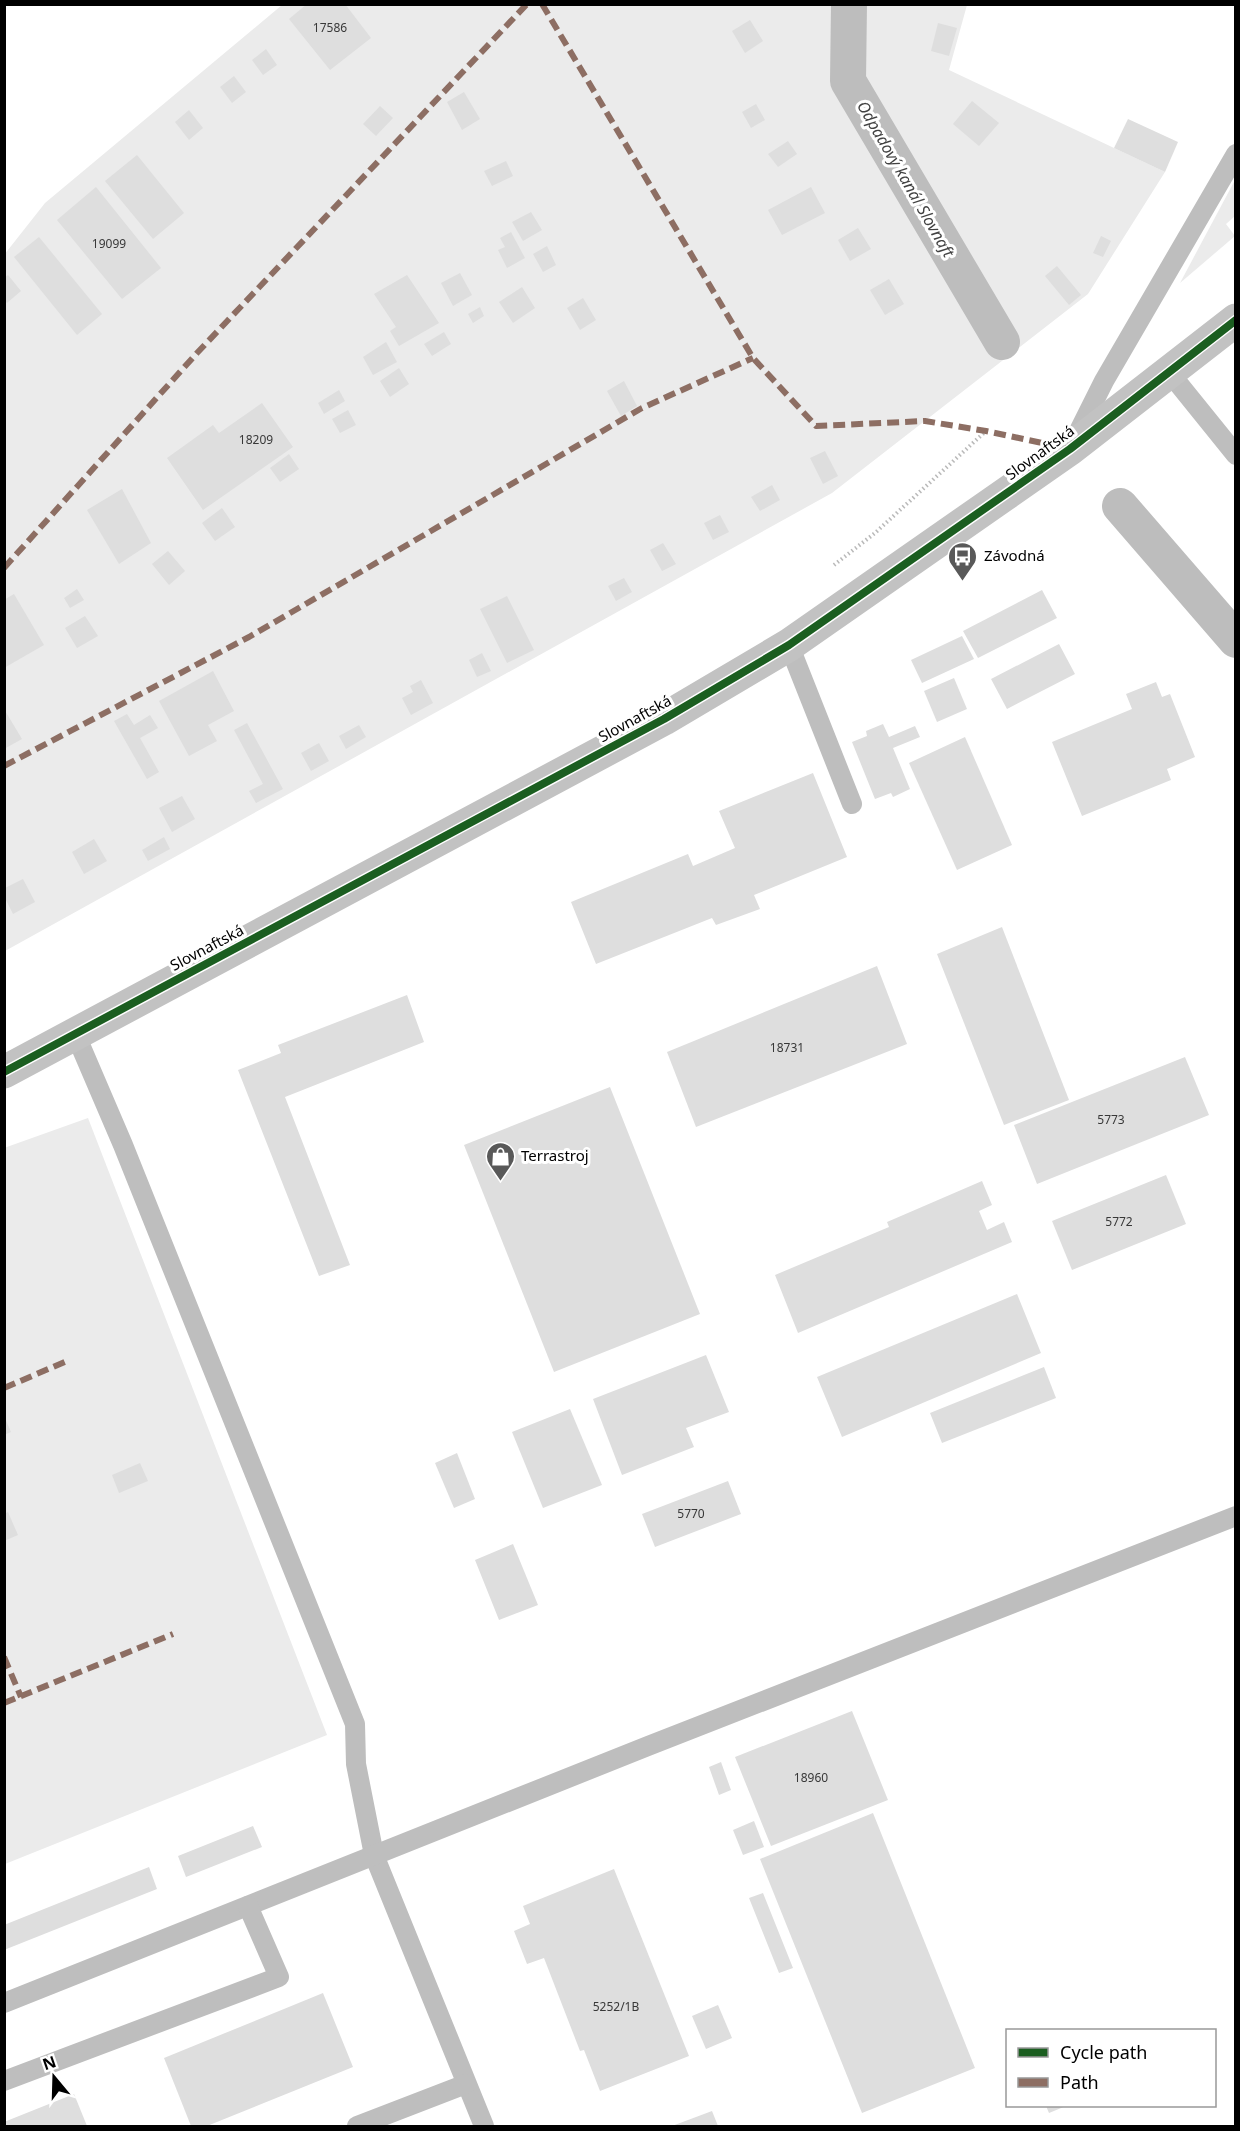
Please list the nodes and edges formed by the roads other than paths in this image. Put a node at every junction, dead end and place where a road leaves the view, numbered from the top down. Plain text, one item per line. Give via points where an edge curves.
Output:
1 (1236, 154) edge
2 (1236, 320) edge
3 (1169, 372) junction
4 (1070, 449) junction
5 (1236, 455) edge
6 (789, 645) junction
7 (852, 804) dead end
8 (75, 1033) junction
9 (4, 1072) edge
10 (1236, 1516) edge
11 (374, 1855) junction
12 (248, 1906) junction
13 (4, 2003) edge
14 (4, 2081) edge
15 (466, 2084) junction
16 (357, 2127) edge
17 (484, 2127) edge

1 - 4 lane via 1104,381
2 - 3 main road, Slovnaftská
3 - 4 main road, Slovnaftská
3 - 5 lane
4 - 6 main road, Slovnaftská
6 - 7 lane
6 - 8 main road, Slovnaftská via 664,719
8 - 9 main road, Slovnaftská
8 - 11 lane via 355,1724 356,1764
10 - 11 lane
11 - 12 lane
11 - 15 lane
12 - 13 lane
12 - 14 lane via 279,1977
15 - 16 lane
15 - 17 lane

